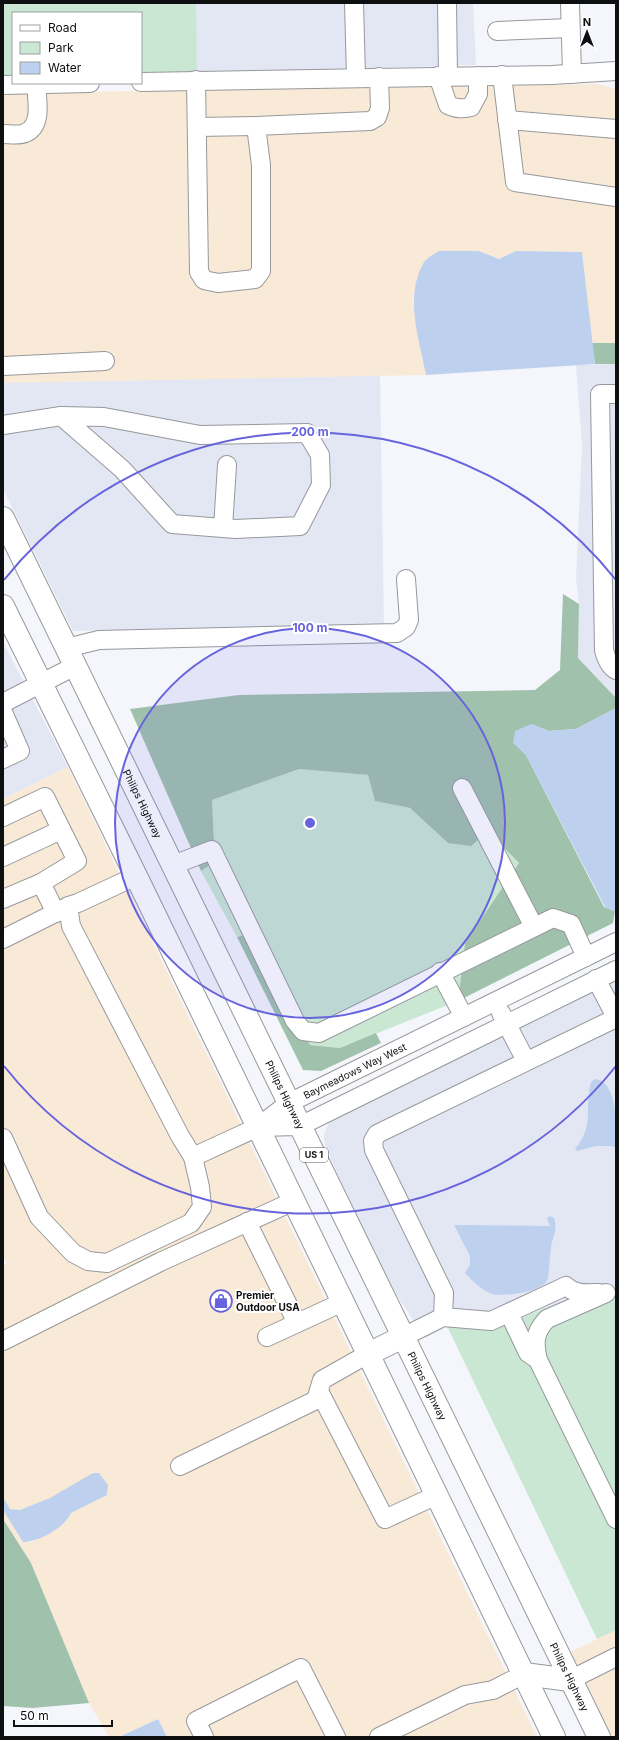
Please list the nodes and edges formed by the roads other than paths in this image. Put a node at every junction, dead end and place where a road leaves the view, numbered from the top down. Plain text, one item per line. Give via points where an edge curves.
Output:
1 (354, 3) edge
2 (447, 3) edge
3 (570, 3) edge
4 (570, 28) junction
5 (497, 31) dead end
6 (616, 71) edge
7 (572, 74) junction
8 (502, 75) junction
9 (443, 76) junction
10 (478, 76) junction
11 (379, 77) junction
12 (356, 78) junction
13 (196, 80) junction
14 (142, 82) edge
15 (36, 84) joint
16 (3, 85) edge
17 (508, 120) junction
18 (256, 126) junction
19 (197, 127) junction
20 (616, 129) edge
21 (3, 134) edge
22 (616, 196) edge
23 (105, 361) dead end
24 (3, 366) edge
25 (616, 394) edge
26 (61, 416) junction
27 (3, 425) edge
28 (608, 435) edge
29 (227, 465) dead end
30 (3, 518) edge
31 (223, 528) junction
32 (406, 579) dead end
33 (3, 606) edge
34 (71, 657) junction
35 (616, 670) edge
36 (41, 684) junction
37 (3, 703) edge
38 (3, 712) edge
39 (3, 759) edge
40 (462, 788) dead end
41 (3, 817) edge
42 (61, 830) junction
43 (3, 857) edge
44 (172, 865) junction
45 (136, 876) junction
46 (41, 883) junction
47 (3, 900) edge
48 (62, 910) junction
49 (534, 927) junction
50 (3, 939) edge
51 (616, 942) edge
52 (586, 957) junction
53 (616, 970) edge
54 (440, 972) junction
55 (596, 979) junction
56 (495, 1002) junction
57 (464, 1017) junction
58 (616, 1018) edge
59 (506, 1023) junction
60 (526, 1061) junction
61 (289, 1103) junction
62 (300, 1126) junction
63 (258, 1127) junction
64 (3, 1138) edge
65 (193, 1157) junction
66 (294, 1201) junction
67 (247, 1222) junction
68 (611, 1293) edge
69 (343, 1302) junction
70 (509, 1313) junction
71 (443, 1317) junction
72 (297, 1323) junction
73 (267, 1337) dead end
74 (403, 1337) junction
75 (3, 1341) edge
76 (368, 1354) junction
77 (538, 1360) junction
78 (319, 1391) junction
79 (180, 1466) dead end
80 (437, 1495) junction
81 (616, 1519) edge
82 (616, 1657) edge
83 (524, 1674) junction
84 (570, 1680) junction
85 (204, 1737) edge
86 (336, 1737) edge
87 (379, 1737) edge
88 (554, 1737) edge
89 (599, 1737) edge

1 - 12 street
2 - 9 street
3 - 4 street
4 - 5 street
4 - 7 street
6 - 7 street
7 - 8 street
8 - 10 street
8 - 17 street
9 - 10 street
9 - 10 street via 448,105 462,109 471,107 478,94
9 - 11 street
11 - 12 street
11 - 18 street via 380,108 377,117 370,121
12 - 13 street
13 - 14 street
13 - 19 street
15 - 16 street
15 - 21 street via 37,119 32,129 24,134
17 - 20 street
17 - 22 street via 515,182
18 - 19 street
18 - 19 street via 261,164 261,271 256,279 218,283 204,280 199,272
23 - 24 street
25 - 28 street via 600,394
26 - 27 street
26 - 31 street via 122,469 172,524
26 - 31 street via 104,418 200,435 307,433 320,455 321,485 300,526
28 - 35 street via 604,650 607,660
29 - 31 street
30 - 34 main road, Philips Highway / US 1
32 - 34 street via 410,620 406,627 397,633 99,640
33 - 36 main road
34 - 36 street
34 - 44 main road, Philips Highway / US 1
36 - 37 street
36 - 45 main road
38 - 39 street via 20,751
40 - 49 street
41 - 42 street via 45,797
42 - 43 street
42 - 46 street via 77,861
44 - 54 street via 212,850 295,1021 303,1031 319,1032
44 - 61 main road, Philips Highway / US 1
45 - 48 street
45 - 63 main road
46 - 47 street
46 - 48 street
48 - 50 street
48 - 65 street
49 - 52 street via 553,918 571,924
49 - 54 street
51 - 52 street, Baymeadows Way West
52 - 56 street, Baymeadows Way West
53 - 55 street
54 - 57 street
55 - 58 street
55 - 59 street
56 - 57 street, Baymeadows Way West
56 - 59 street
57 - 61 street, Baymeadows Way West
58 - 60 street
59 - 60 street
59 - 62 street
60 - 71 street via 377,1134 373,1142 374,1150 444,1293
61 - 62 main road, Philips Highway / US 1
61 - 63 street, Baymeadows Way West
62 - 63 street
62 - 74 main road, Philips Highway / US 1
63 - 65 street
63 - 66 main road
64 - 65 street via 39,1217 73,1253 88,1261 107,1263 191,1223 202,1207
66 - 67 street
66 - 69 main road
67 - 72 street
67 - 75 street via 160,1262
68 - 70 street via 579,1293 570,1291 566,1286
68 - 77 street via 547,1319 536,1335
69 - 72 street
69 - 76 main road
70 - 71 street via 491,1321
70 - 77 street via 528,1354
71 - 74 street
72 - 73 street
74 - 76 main road
74 - 84 main road, Philips Highway / US 1
76 - 78 street via 322,1380
76 - 80 main road
77 - 81 street
78 - 79 street via 316,1400
78 - 80 street via 385,1519
80 - 83 main road
82 - 84 street
83 - 84 main road
83 - 87 street via 493,1690 465,1695
83 - 88 main road
84 - 89 main road, Philips Highway / US 1
85 - 86 street via 196,1721 301,1668

